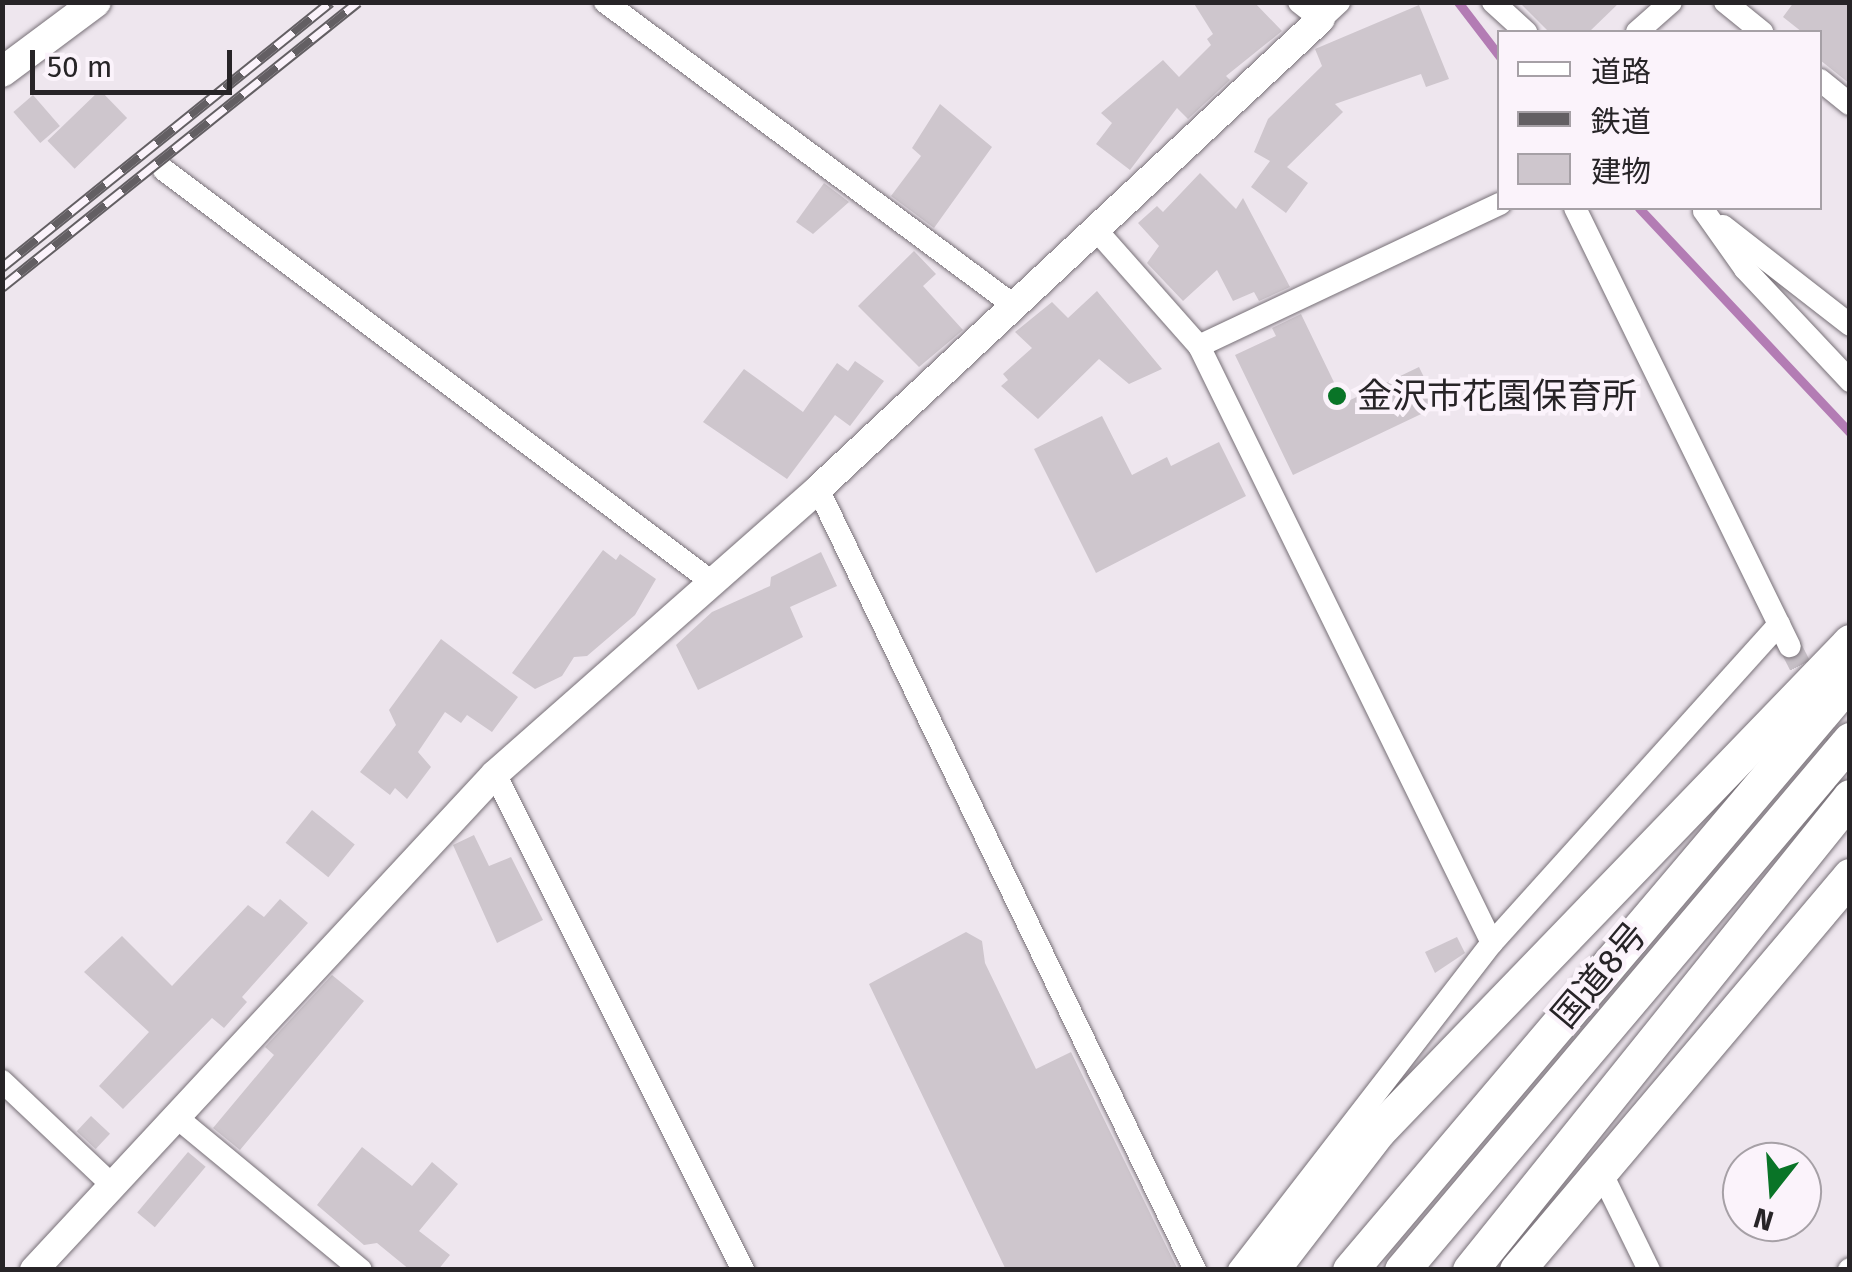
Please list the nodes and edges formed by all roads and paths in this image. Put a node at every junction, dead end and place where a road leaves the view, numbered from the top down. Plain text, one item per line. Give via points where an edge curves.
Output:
1 (96, 2) edge
2 (605, 2) edge
3 (1494, 2) edge
4 (1670, 2) edge
5 (1725, 2) edge
6 (1320, 8) edge
7 (1524, 30) edge
8 (1639, 30) edge
9 (1760, 30) edge
10 (2, 72) edge
11 (1822, 82) edge
12 (1850, 104) edge
13 (164, 170) dead end
14 (1497, 205) edge
15 (1576, 210) edge
16 (1703, 210) edge
17 (1703, 210) edge
18 (1098, 232) junction
19 (1016, 307) junction
20 (1850, 325) edge
21 (1198, 346) junction
22 (1850, 381) edge
23 (818, 490) junction
24 (712, 582) junction
25 (1850, 613) edge
26 (1778, 624) junction
27 (1850, 642) edge
28 (1790, 646) tunnel mouth
29 (1850, 680) edge
30 (1850, 740) edge
31 (1732, 764) junction
32 (494, 774) junction
33 (1850, 798) edge
34 (1850, 876) edge
35 (1492, 943) junction
36 (2, 1082) edge
37 (176, 1116) junction
38 (1600, 1172) junction
39 (112, 1185) junction
40 (34, 1270) edge
41 (360, 1270) edge
42 (743, 1270) edge
43 (1195, 1270) edge
44 (1239, 1270) edge
45 (1271, 1270) edge
46 (1350, 1270) edge
47 (1402, 1270) edge
48 (1470, 1270) edge
49 (1517, 1270) edge
50 (1649, 1270) edge

1 - 10 main road
2 - 19 street
3 - 7 street
4 - 8 street
5 - 9 street
6 - 18 street
11 - 12 street
13 - 24 street
14 - 21 street
15 - 26 street
16 - 20 street
17 - 22 street via 1745,269
18 - 19 street
18 - 21 street
19 - 23 street
21 - 35 street
23 - 24 street
23 - 43 street
24 - 32 street
25 - 31 highway via 1738,742
26 - 28 street
26 - 35 street
27 - 31 highway
29 - 46 highway, 国道8号
30 - 47 highway, 国道8号
31 - 45 highway via 1378,1131
32 - 37 street
32 - 42 street
33 - 48 highway
34 - 38 highway
35 - 44 street
36 - 39 street
37 - 39 street
37 - 41 street
38 - 49 highway
38 - 50 street
39 - 40 street

